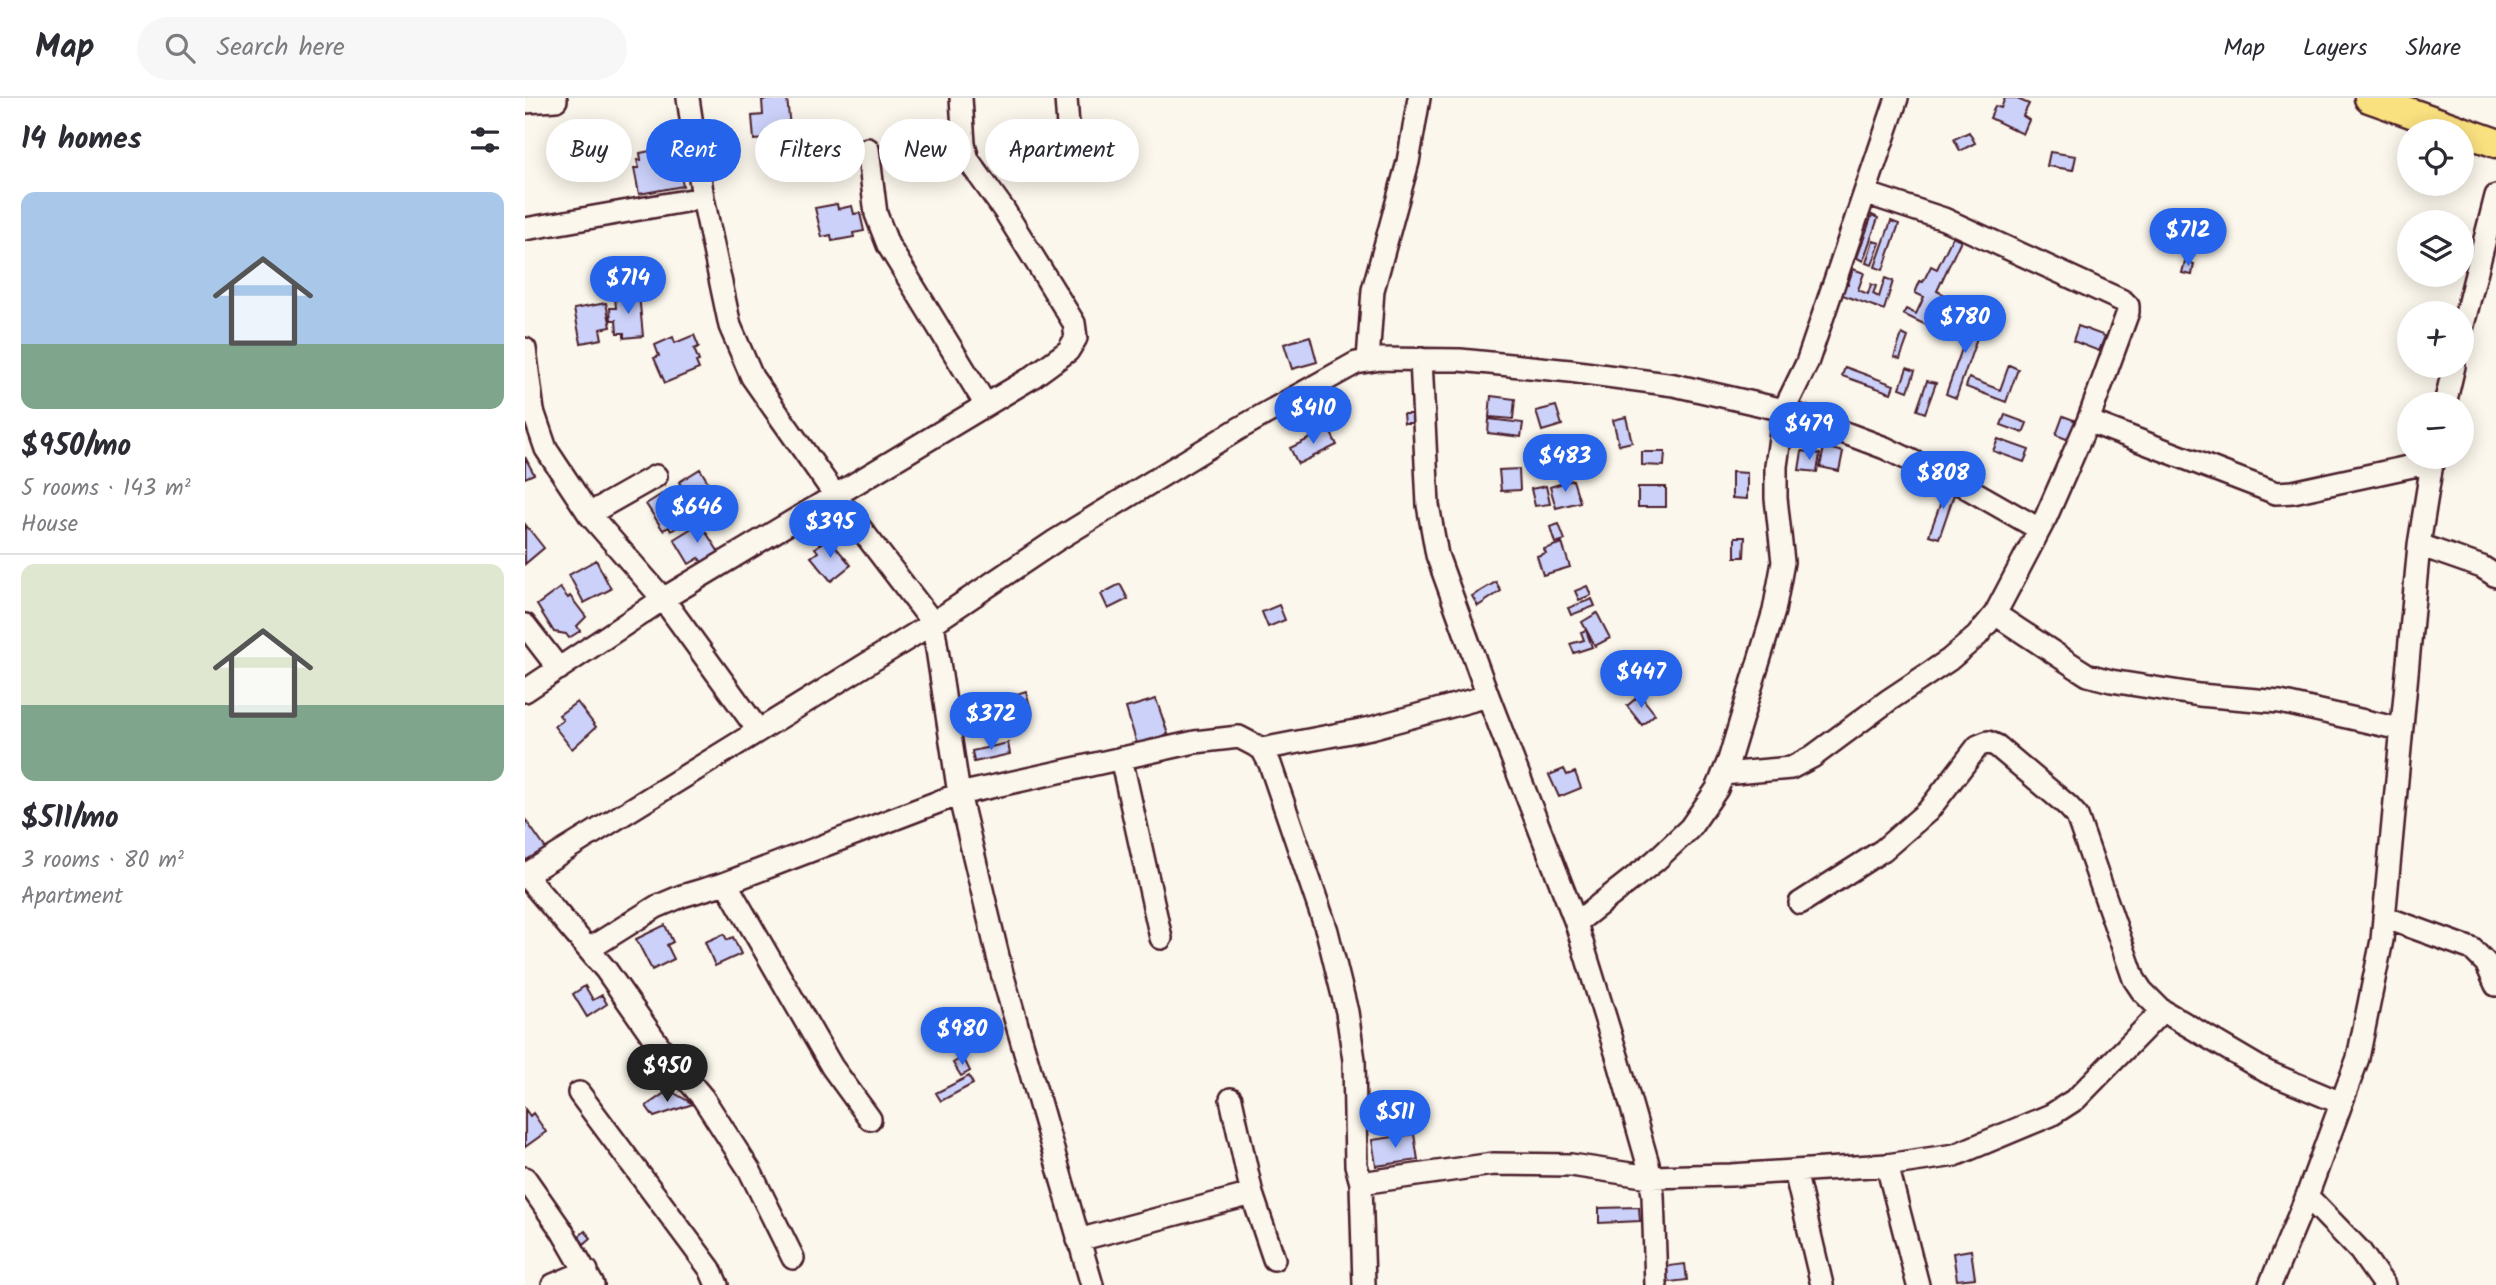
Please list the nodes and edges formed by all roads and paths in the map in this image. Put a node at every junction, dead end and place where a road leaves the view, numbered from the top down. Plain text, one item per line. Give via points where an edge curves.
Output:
1 (688, 98) edge
2 (961, 98) edge
3 (1066, 98) edge
4 (1419, 98) edge
5 (1897, 98) edge
6 (2369, 98) edge
7 (555, 100) edge
8 (525, 102) edge
9 (1067, 119) edge
10 (2496, 143) edge
11 (868, 149) dead end
12 (1864, 193) junction
13 (2496, 196) edge
14 (703, 198) junction
15 (525, 229) edge
16 (2469, 301) edge
17 (525, 349) edge
18 (1421, 359) junction
19 (1368, 360) junction
20 (986, 405) junction
21 (1784, 410) junction
22 (2088, 421) junction
23 (2397, 467) edge
24 (2430, 469) edge
25 (656, 476) dead end
26 (835, 495) junction
27 (589, 514) junction
28 (2039, 529) junction
29 (2419, 545) junction
30 (2496, 576) edge
31 (663, 599) junction
32 (1995, 614) junction
33 (933, 623) junction
34 (525, 625) edge
35 (559, 669) junction
36 (525, 691) edge
37 (1488, 696) junction
38 (2400, 729) junction
39 (758, 730) junction
40 (1262, 749) junction
41 (1121, 758) junction
42 (1723, 774) junction
43 (959, 794) junction
44 (525, 875) edge
45 (726, 883) junction
46 (1800, 903) dead end
47 (2385, 917) junction
48 (1576, 923) junction
49 (1161, 938) dead end
50 (589, 949) junction
51 (2496, 985) edge
52 (2162, 1011) junction
53 (579, 1093) dead end
54 (1231, 1099) dead end
55 (2341, 1103) junction
56 (870, 1119) dead end
57 (1887, 1165) junction
58 (1795, 1171) junction
59 (1650, 1177) junction
60 (525, 1178) edge
61 (1361, 1183) junction
62 (1252, 1195) junction
63 (2307, 1196) junction
64 (1078, 1240) junction
65 (793, 1258) dead end
66 (1275, 1259) dead end
67 (590, 1278) edge
68 (553, 1285) edge
69 (717, 1285) edge
70 (1092, 1285) edge
71 (1364, 1285) edge
72 (1657, 1285) edge
73 (1822, 1285) edge
74 (1918, 1285) edge
75 (2270, 1285) edge
76 (2384, 1285) edge

1 - 14 street
2 - 20 street via 968,160 1074,323 1076,338 1068,351
3 - 9 street
4 - 19 street via 1408,162 1373,290
5 - 12 street
6 - 10 main road
7 - 8 street
11 - 20 street via 880,227
12 - 21 street via 1807,363
12 - 22 street via 1944,219 2128,306
13 - 16 street
14 - 15 street
14 - 26 street via 735,339 752,377
17 - 27 street via 533,411 546,449
18 - 19 street
18 - 21 street via 1528,366 1674,385
18 - 37 street via 1433,536
19 - 33 street via 1348,366 1240,428 1055,541
20 - 26 street
21 - 28 street via 1885,447
21 - 42 street via 1776,466 1783,562 1774,611
22 - 23 street via 2276,493
22 - 28 street
24 - 29 street
25 - 27 street
26 - 31 street
26 - 33 street
27 - 31 street
28 - 32 street
29 - 30 street
29 - 38 street
31 - 35 street
31 - 39 street
32 - 38 street via 2088,675 2199,695 2280,702
32 - 42 street via 1949,660 1812,757 1791,768
33 - 39 street
33 - 43 street
34 - 35 street
35 - 36 street
37 - 40 street via 1371,728
37 - 48 street
38 - 47 street
39 - 44 street
40 - 41 street via 1239,737
40 - 61 street via 1327,931 1347,1012 1354,1060 1356,1166
41 - 43 street
41 - 49 street
42 - 48 street via 1690,828
43 - 45 street
43 - 64 street via 1002,973
44 - 50 street
45 - 50 street via 656,907
45 - 56 street via 832,1067
46 - 52 street via 1883,850 1928,810 1978,746 1988,742 2077,816 2134,979
47 - 51 street via 2472,949 2486,962
47 - 55 street via 2358,1058
48 - 59 street
50 - 65 street via 703,1098 750,1171
52 - 55 street via 2267,1072
52 - 57 street via 2062,1109 1955,1155
53 - 69 street
54 - 62 street
55 - 63 street
57 - 58 street
57 - 74 street
58 - 59 street
58 - 73 street
59 - 61 street via 1571,1164 1493,1164
59 - 72 street
60 - 67 street
61 - 71 street
62 - 64 street
62 - 66 street
63 - 75 street
63 - 76 street via 2360,1251
64 - 70 street
67 - 68 street

